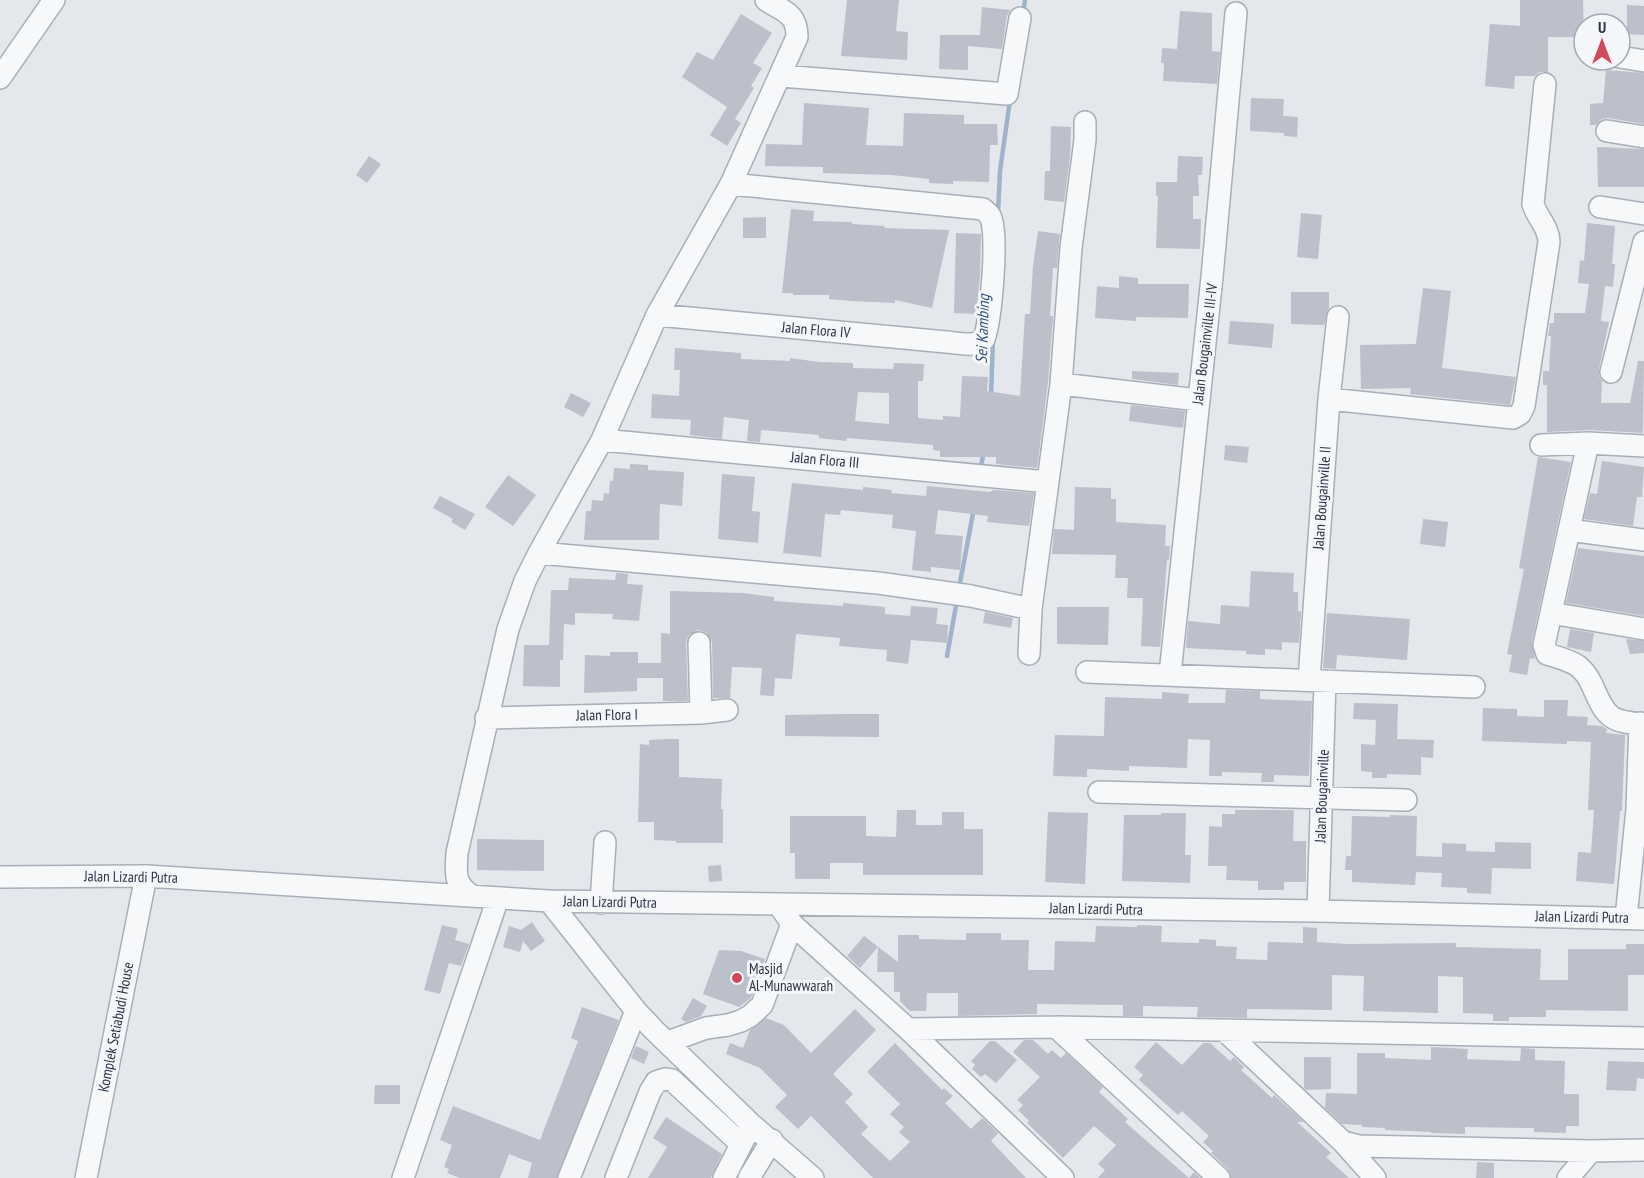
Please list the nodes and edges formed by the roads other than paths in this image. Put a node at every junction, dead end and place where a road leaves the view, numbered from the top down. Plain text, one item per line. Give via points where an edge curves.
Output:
1 (54, 0) edge
2 (766, 0) edge
3 (1236, 13) dead end
4 (1020, 18) dead end
5 (781, 76) junction
6 (0, 78) edge
7 (1545, 84) dead end
8 (1085, 122) dead end
9 (1607, 131) dead end
10 (1644, 136) edge
11 (731, 184) junction
12 (1600, 207) dead end
13 (1644, 214) edge
14 (1644, 242) edge
15 (657, 315) junction
16 (1338, 317) dead end
17 (1611, 372) dead end
18 (1061, 384) junction
19 (1329, 399) junction
20 (1198, 400) junction
21 (602, 440) junction
22 (1588, 443) junction
23 (1541, 445) dead end
24 (1644, 447) edge
25 (1048, 482) junction
26 (1569, 530) junction
27 (1644, 540) edge
28 (538, 553) junction
29 (1031, 609) junction
30 (1551, 613) junction
31 (1644, 629) edge
32 (699, 643) dead end
33 (1029, 654) dead end
34 (1088, 672) dead end
35 (1170, 674) junction
36 (1317, 680) junction
37 (1474, 687) dead end
38 (728, 710) dead end
39 (701, 713) junction
40 (486, 718) junction
41 (1642, 723) edge
42 (1099, 792) dead end
43 (1322, 798) junction
44 (1406, 800) dead end
45 (1640, 809) edge
46 (605, 842) dead end
47 (146, 876) junction
48 (0, 877) edge
49 (1636, 891) edge
50 (472, 896) junction
51 (498, 898) junction
52 (549, 901) junction
53 (601, 903) junction
54 (780, 905) junction
55 (1318, 911) junction
56 (1635, 919) edge
57 (792, 924) junction
58 (650, 1025) junction
59 (1056, 1027) junction
60 (908, 1029) junction
61 (1224, 1030) junction
62 (1644, 1038) edge
63 (752, 1125) junction
64 (771, 1140) junction
65 (1343, 1142) junction
66 (741, 1144) junction
67 (1644, 1150) edge
68 (1591, 1151) junction
69 (86, 1178) edge
70 (403, 1178) edge
71 (569, 1178) edge
72 (616, 1178) edge
73 (724, 1178) edge
74 (749, 1178) edge
75 (813, 1178) edge
76 (1063, 1178) edge
77 (1219, 1178) edge
78 (1375, 1178) edge
79 (1568, 1178) edge

1 - 6 street
2 - 5 street via 792,16 797,26 797,38
3 - 20 street, Jalan Bougainville III-IV
4 - 5 street via 1007,94
5 - 11 street
7 - 19 street via 1533,204 1548,231 1549,242 1520,414 1513,418
8 - 18 street
9 - 10 street
11 - 15 street
11 - 15 street, Jalan Flora IV via 983,209 990,216 994,231 991,303 984,339 974,344
12 - 13 street
14 - 17 street
15 - 21 street
16 - 19 street, Jalan Bougainville II
18 - 20 street
18 - 25 street
19 - 36 street, Jalan Bougainville II
20 - 35 street, Jalan Bougainville III-IV
21 - 25 street, Jalan Flora III
21 - 28 street
22 - 23 street
22 - 24 street
22 - 26 street
25 - 29 street
26 - 27 street
26 - 30 street
28 - 29 street via 878,583
28 - 40 street via 508,629
29 - 33 street
30 - 31 street
30 - 41 street via 1544,645 1547,654 1578,666 1610,717
32 - 39 street
34 - 35 street
35 - 36 street
36 - 37 street
36 - 43 street, Jalan Bougainville
38 - 39 street, Jalan Flora I
39 - 40 street, Jalan Flora I
40 - 50 street via 457,853 456,878
41 - 45 street
42 - 43 street
43 - 44 street
43 - 55 street, Jalan Bougainville
45 - 49 street
46 - 53 street
47 - 48 street, Jalan Lizardi Putra
47 - 50 street, Jalan Lizardi Putra
47 - 69 street, Komplek Setiabudi House
49 - 56 street
50 - 51 street, Jalan Lizardi Putra
51 - 52 street, Jalan Lizardi Putra
51 - 70 street
52 - 53 street, Jalan Lizardi Putra
52 - 58 street, Jalan Lizardi Putra
53 - 54 street, Jalan Lizardi Putra
54 - 55 street, Jalan Lizardi Putra
54 - 57 street
55 - 56 street, Jalan Lizardi Putra
57 - 58 street via 762,1005 750,1016 706,1028
57 - 60 street
58 - 63 street, Jalan Lizardi Putra
58 - 71 street
59 - 60 street
59 - 61 street
59 - 77 street
60 - 76 street
61 - 62 street
61 - 65 street
63 - 64 street, Jalan Lizardi Putra
63 - 66 street
64 - 74 street
64 - 75 street, Jalan Lizardi Putra
65 - 68 street via 1359,1146
65 - 78 street
66 - 72 street via 672,1080 665,1079 656,1082 650,1092
66 - 73 street
67 - 68 street
68 - 79 street

